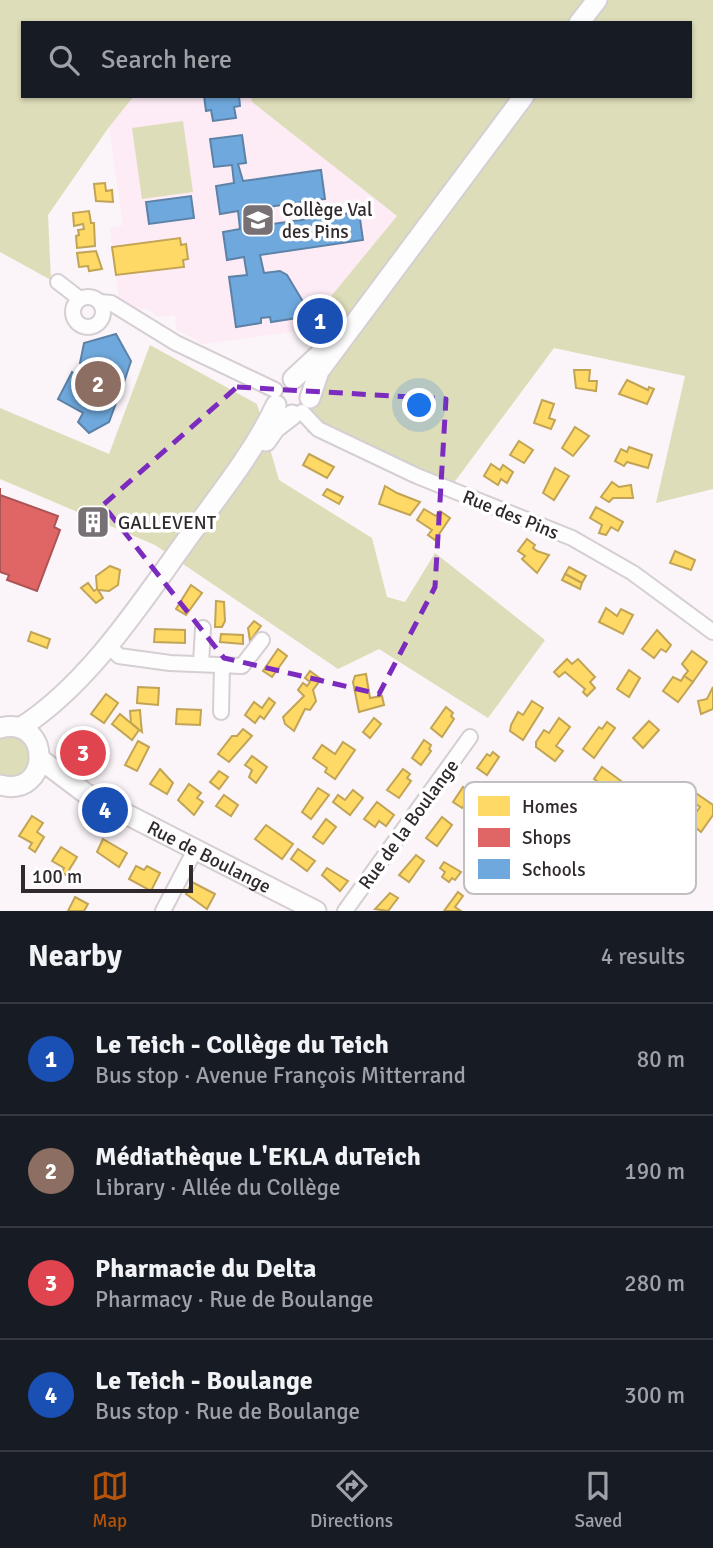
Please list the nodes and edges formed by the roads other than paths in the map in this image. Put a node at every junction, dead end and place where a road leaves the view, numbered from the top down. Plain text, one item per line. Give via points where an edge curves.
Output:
1 (597, 0) edge
2 (581, 21) edge
3 (522, 98) edge
4 (433, 217) junction
5 (58, 282) dead end
6 (80, 299) junction
7 (100, 302) junction
8 (131, 316) junction
9 (103, 318) junction
10 (291, 404) junction
11 (203, 628) dead end
12 (713, 632) edge
13 (262, 640) dead end
14 (107, 644) junction
15 (201, 664) junction
16 (222, 666) junction
17 (221, 712) dead end
18 (18, 732) edge
19 (470, 737) dead end
20 (36, 768) junction
21 (5, 788) edge
22 (196, 848) junction
23 (163, 911) edge
24 (316, 911) edge
25 (345, 911) edge

1 - 2 main road
3 - 4 main road
4 - 10 main road
4 - 10 main road via 311,365 293,379 303,383
5 - 6 street
6 - 7 street
6 - 9 street via 72,312 79,325 93,327
7 - 8 street, Rue des Pins via 111,303
7 - 9 street
8 - 9 street
8 - 10 street, Rue des Pins
10 - 12 street, Rue des Pins via 318,429 417,476 572,538 633,573
10 - 14 main road via 215,512
11 - 15 street
13 - 16 street via 242,666
14 - 15 street via 119,656
14 - 18 main road via 53,705
15 - 16 street
16 - 17 street
18 - 20 main road
19 - 25 street, Rue de la Boulange
20 - 21 main road
20 - 22 main road, Rue de Boulange
22 - 23 street
22 - 24 main road, Rue de Boulange

